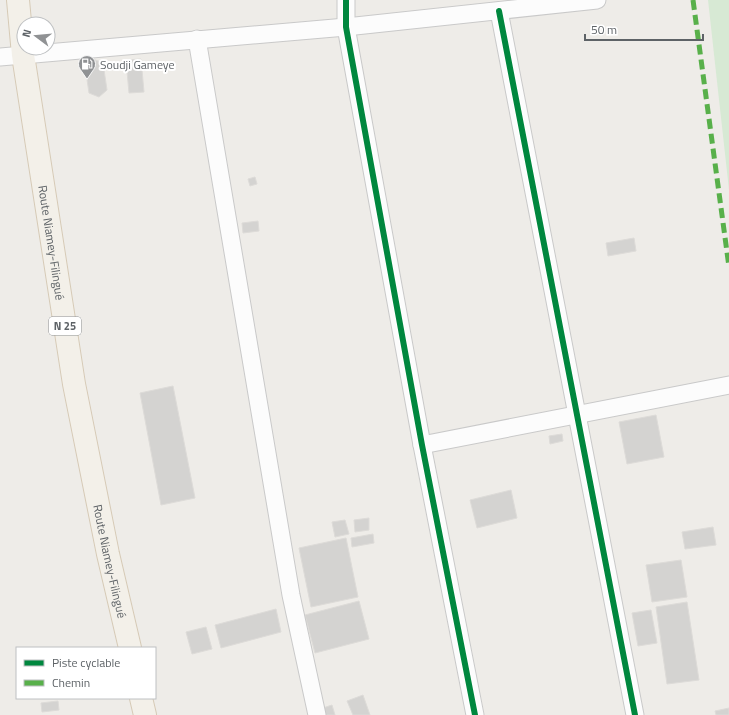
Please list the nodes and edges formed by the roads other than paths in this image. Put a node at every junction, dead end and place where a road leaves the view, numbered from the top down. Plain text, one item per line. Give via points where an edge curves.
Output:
1 (18, 0) edge
2 (346, 0) edge
3 (597, 0) edge
4 (499, 11) junction
5 (19, 16) edge
6 (346, 27) junction
7 (197, 39) junction
8 (56, 52) edge
9 (16, 56) edge
10 (23, 56) edge
11 (0, 57) edge
12 (729, 385) edge
13 (577, 415) junction
14 (422, 445) junction
15 (130, 647) edge
16 (141, 699) edge
17 (145, 715) edge
18 (317, 715) edge
19 (476, 715) edge
20 (635, 715) edge

1 - 5 main road, Route Niamey-Filingué / N 25
2 - 6 street
3 - 4 street
4 - 6 street
4 - 13 street
6 - 7 street
6 - 14 street
7 - 8 street
7 - 18 street via 291,594
9 - 11 street
10 - 15 main road, Route Niamey-Filingué / N 25 via 74,384 108,554
12 - 13 street
13 - 14 street
13 - 20 street
14 - 19 street
16 - 17 main road

